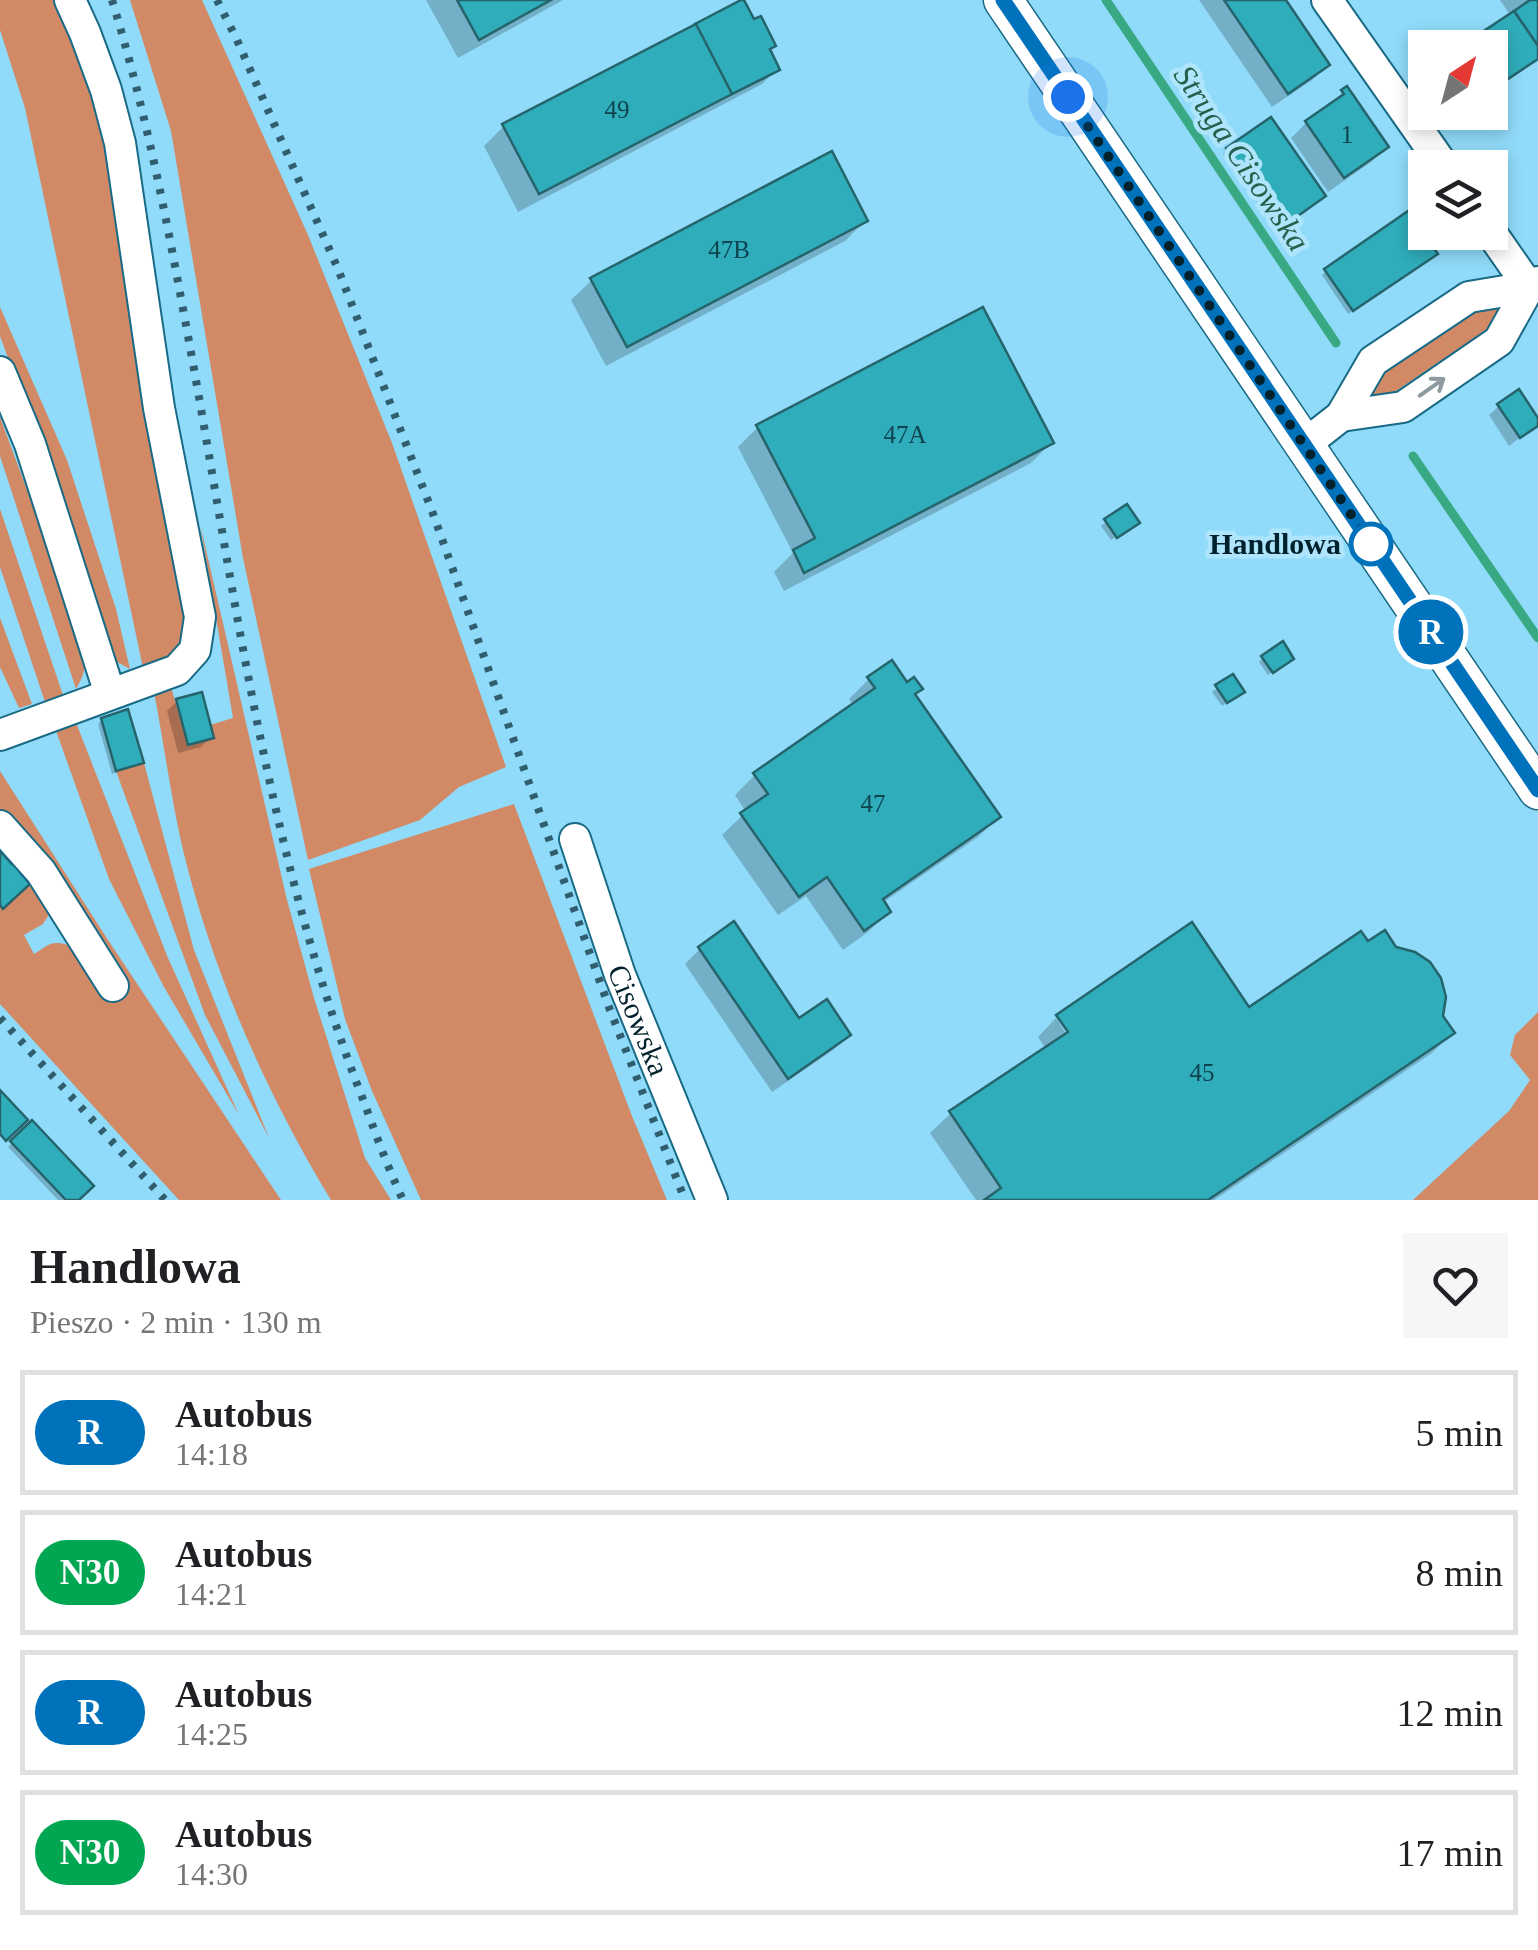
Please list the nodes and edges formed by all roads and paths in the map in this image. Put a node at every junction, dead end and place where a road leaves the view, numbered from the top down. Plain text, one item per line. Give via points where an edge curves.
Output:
1 (70, 0) edge
2 (1003, 0) edge
3 (1327, 0) edge
4 (1432, 150) edge
5 (1505, 250) edge
6 (1533, 284) edge
7 (0, 372) edge
8 (1341, 416) junction
9 (1304, 445) junction
10 (110, 694) junction
11 (0, 736) edge
12 (1538, 790) edge
13 (0, 826) edge
14 (575, 839) dead end
15 (114, 986) dead end
16 (712, 1200) edge

1 - 10 street via 120,143 159,408 200,617 195,650 177,670
2 - 9 main road
3 - 4 street
5 - 6 street
6 - 8 street via 1468,297 1372,361
8 -> 6 street via 1403,408 1499,341
7 - 10 street via 30,444
8 - 9 street
9 - 12 main road
10 - 11 street
13 - 15 street via 41,872
14 - 16 street, Cisowska via 620,975

